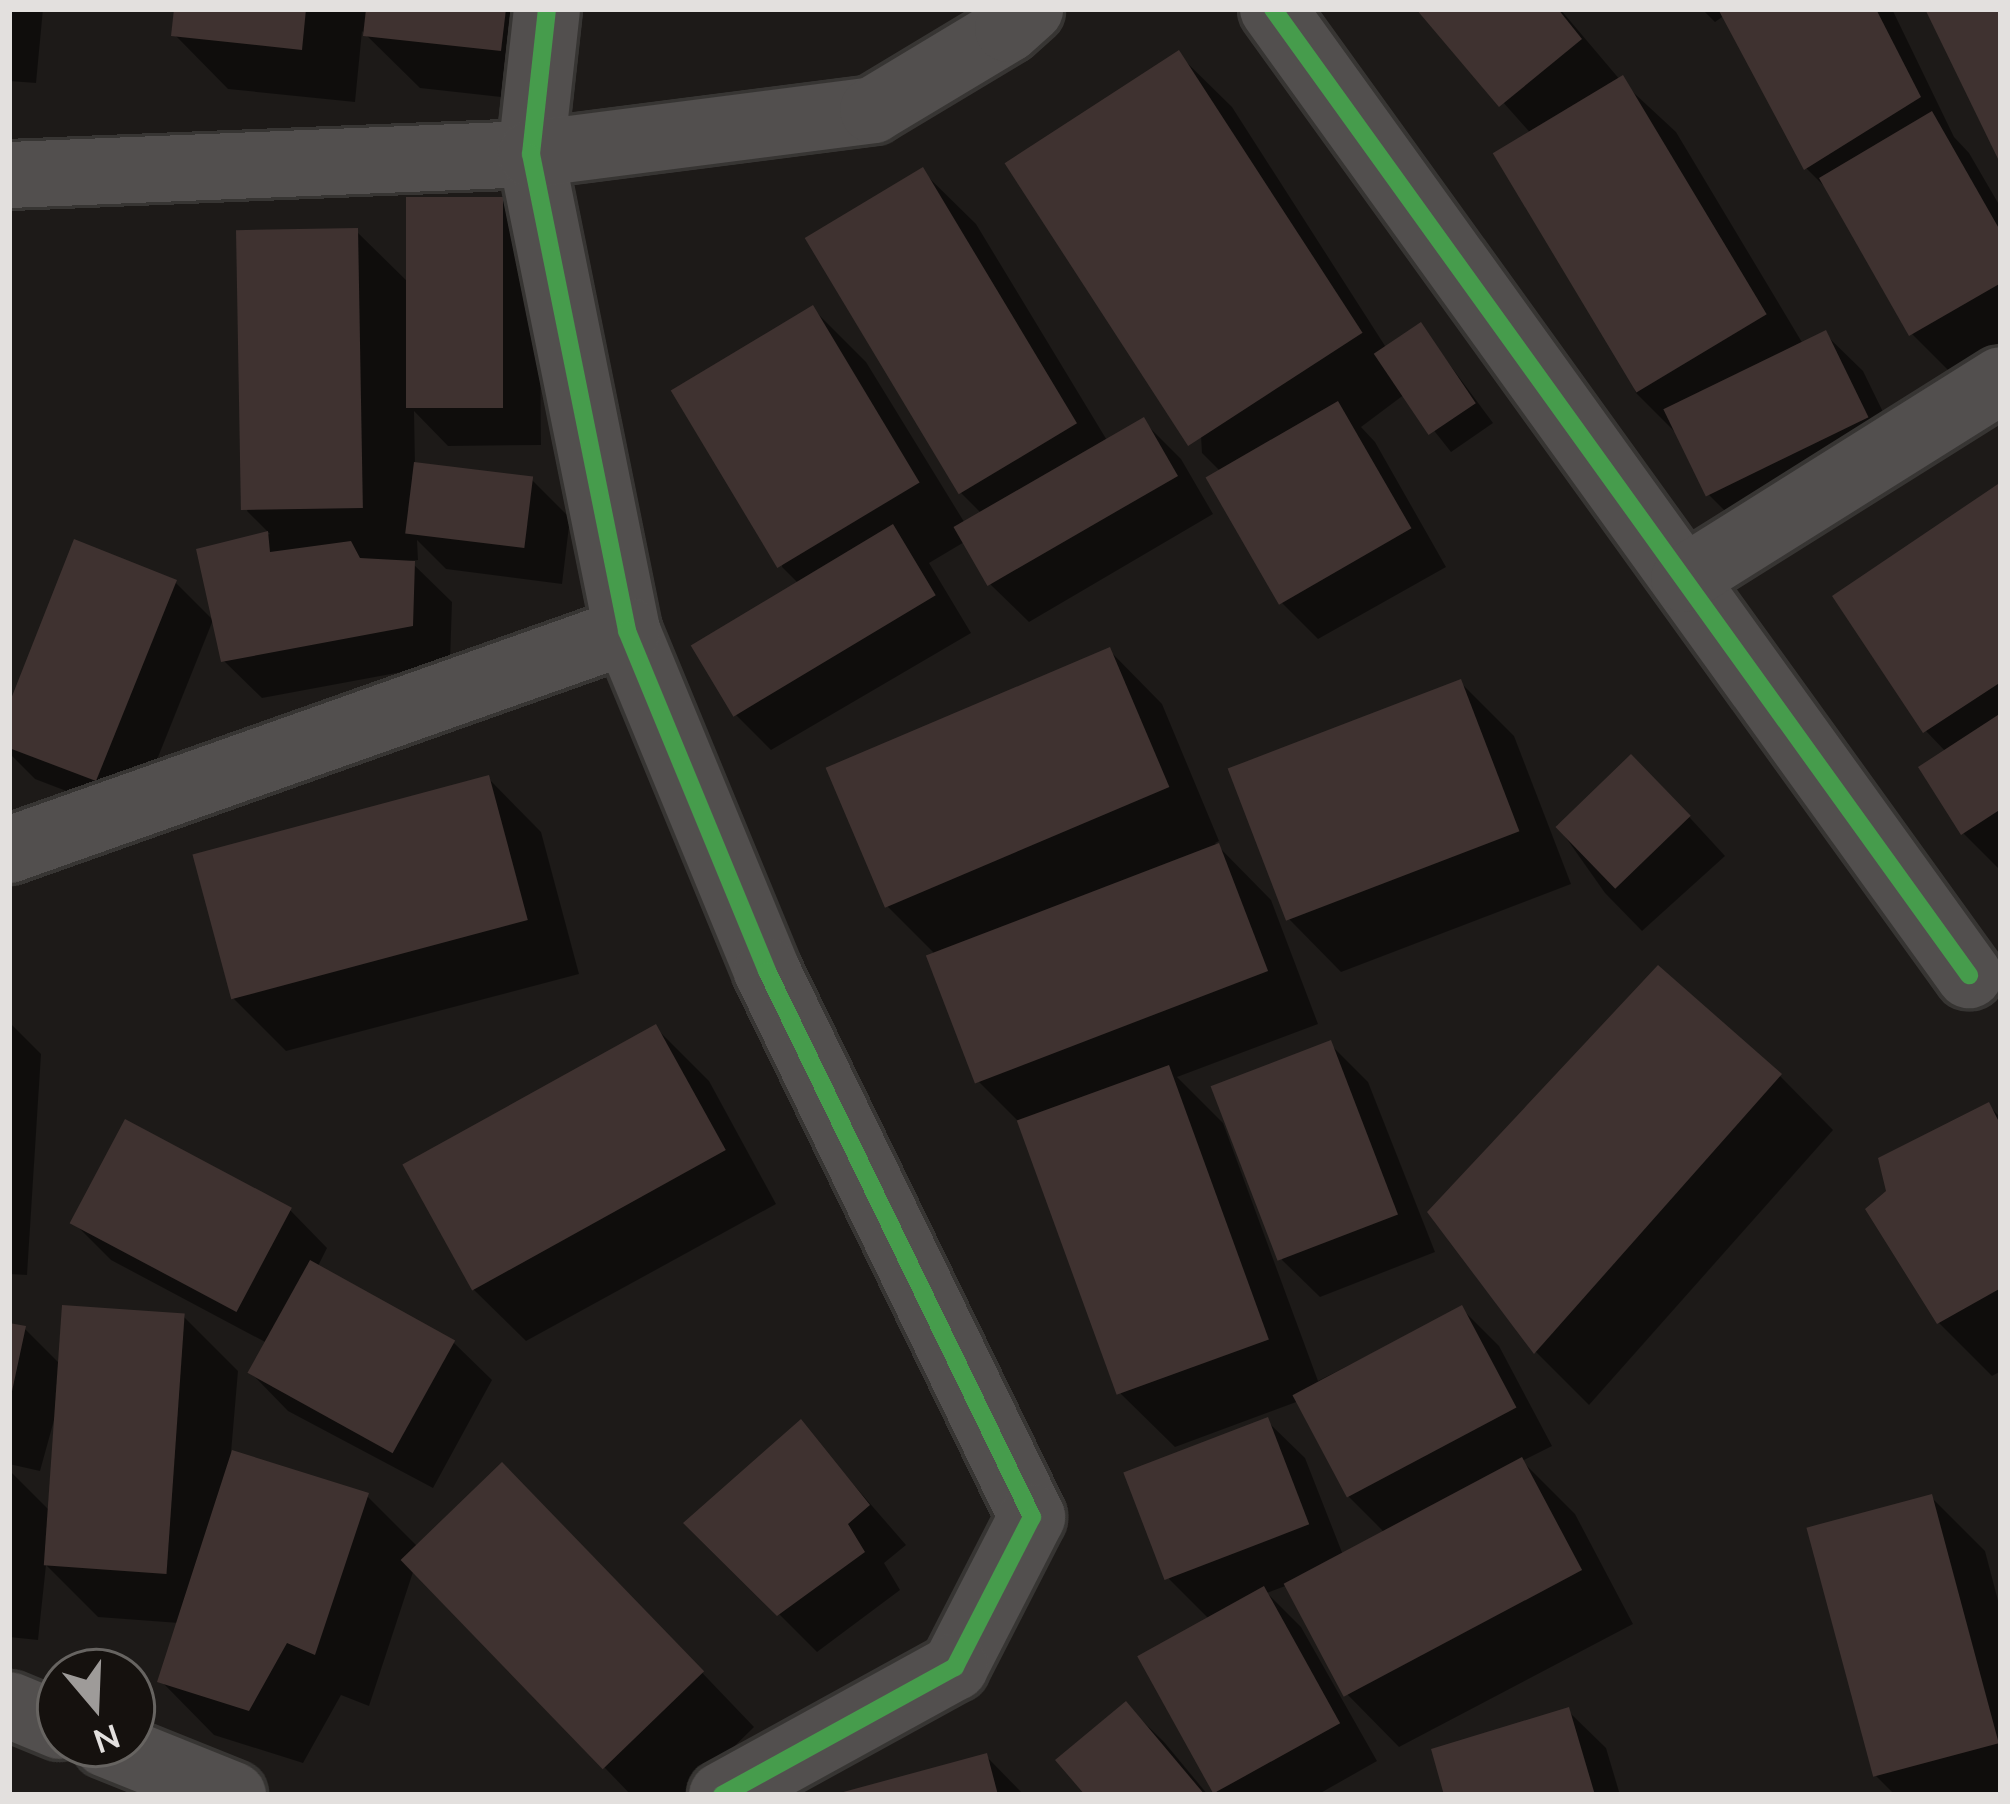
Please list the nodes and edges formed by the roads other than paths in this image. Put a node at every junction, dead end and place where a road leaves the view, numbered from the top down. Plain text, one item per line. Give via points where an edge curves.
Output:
1 (547, 9) edge
2 (1030, 9) edge
3 (1274, 9) edge
4 (531, 154) junction
5 (9, 175) edge
6 (2001, 380) edge
7 (1684, 579) junction
8 (627, 631) junction
9 (9, 850) edge
10 (1969, 975) dead end
11 (156, 1764) edge
12 (233, 1795) edge
13 (722, 1795) edge

1 - 4 street
2 - 4 street via 873,110
3 - 7 street
4 - 5 street
4 - 8 street
6 - 7 street
7 - 10 street
8 - 9 street
8 - 13 street via 766,971 1032,1517 955,1667
11 - 12 street

